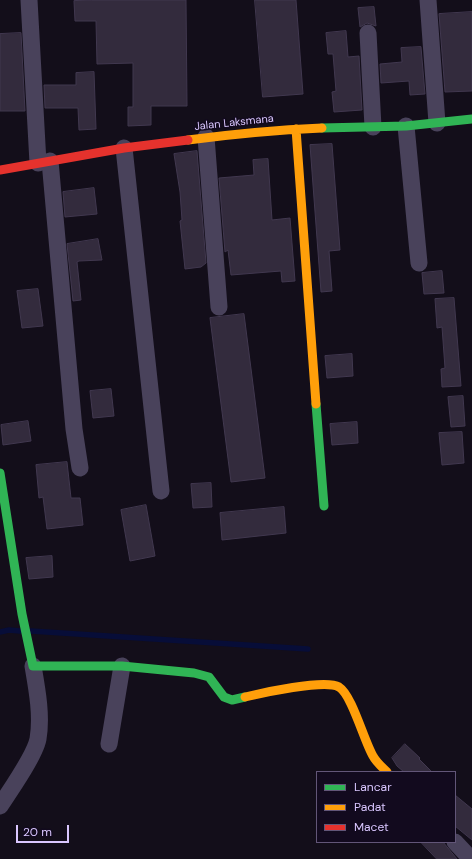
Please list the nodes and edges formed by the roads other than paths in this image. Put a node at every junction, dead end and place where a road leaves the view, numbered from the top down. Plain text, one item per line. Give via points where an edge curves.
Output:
1 (29, 0) edge
2 (428, 0) edge
3 (368, 32) dead end
4 (472, 119) edge
5 (437, 123) junction
6 (406, 126) junction
7 (373, 127) junction
8 (296, 129) junction
9 (206, 137) junction
10 (124, 148) junction
11 (44, 162) junction
12 (0, 170) edge
13 (419, 263) dead end
14 (219, 307) dead end
15 (80, 468) dead end
16 (0, 473) edge
17 (161, 491) dead end
18 (324, 506) dead end
19 (5, 547) edge
20 (33, 666) junction
21 (122, 666) junction
22 (109, 744) dead end
23 (386, 771) edge
24 (0, 806) edge
25 (456, 843) edge
26 (472, 859) edge

1 - 11 street
2 - 5 street
3 - 7 street
4 - 5 street, Jalan Laksmana
5 - 6 street, Jalan Laksmana
6 - 7 street, Jalan Laksmana
6 - 13 street
7 - 8 street, Jalan Laksmana
8 - 9 street, Jalan Laksmana
8 - 18 street
9 - 10 street, Jalan Laksmana
9 - 14 street
10 - 11 street, Jalan Laksmana
10 - 17 street
11 - 12 street, Jalan Laksmana
11 - 15 street
16 - 19 street
19 - 20 street
20 - 21 street
20 - 24 street via 38,702 38,740
21 - 22 street
21 - 23 street via 205,675 224,697 232,700 268,691 326,684 339,687 349,700 373,756
25 - 26 street

